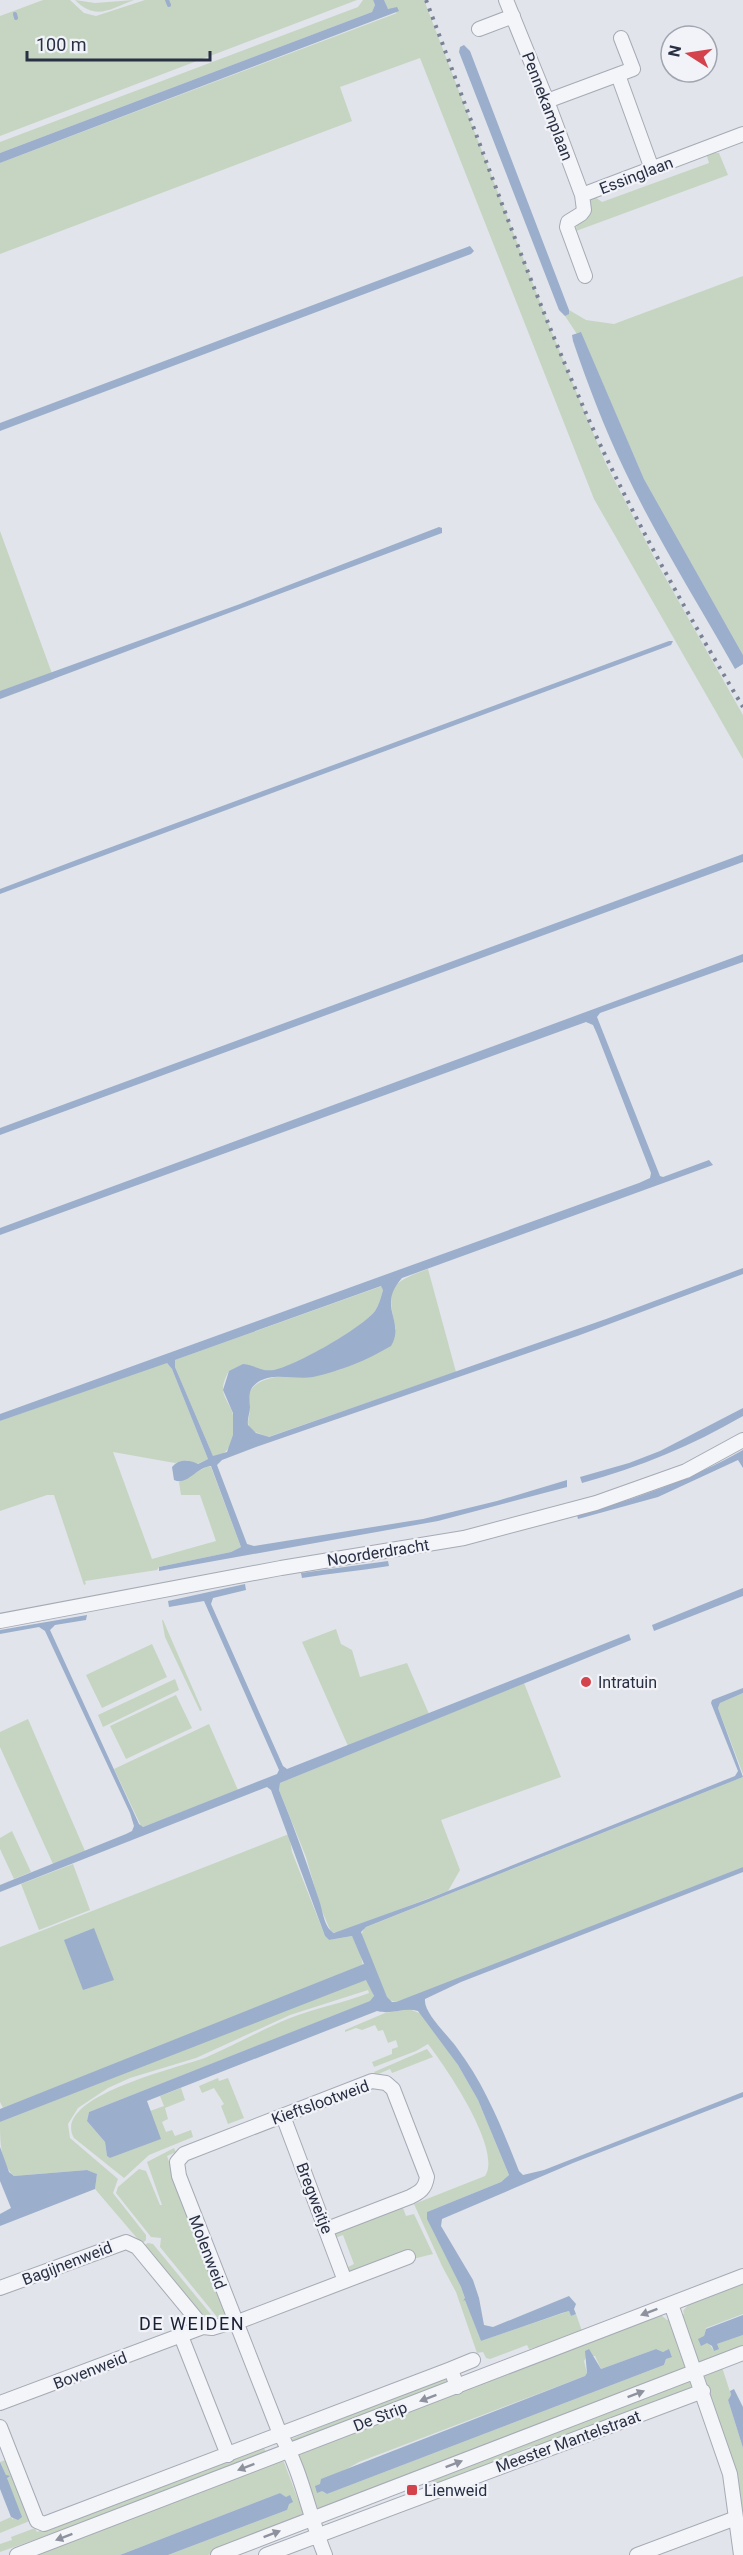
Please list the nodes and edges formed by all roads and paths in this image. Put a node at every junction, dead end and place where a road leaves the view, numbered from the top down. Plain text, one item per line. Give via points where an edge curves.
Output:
1 (506, 0) edge
2 (513, 16) junction
3 (479, 29) dead end
4 (621, 38) dead end
5 (618, 75) junction
6 (548, 101) junction
7 (743, 134) edge
8 (652, 169) junction
9 (582, 195) junction
10 (585, 276) dead end
11 (743, 1440) edge
12 (0, 1621) edge
13 (283, 2116) junction
14 (184, 2154) joint
15 (327, 2229) junction
16 (408, 2257) dead end
17 (743, 2276) edge
18 (345, 2281) junction
19 (0, 2288) edge
20 (671, 2304) junction
21 (235, 2322) junction
22 (203, 2327) junction
23 (181, 2336) junction
24 (743, 2353) edge
25 (472, 2360) dead end
26 (451, 2369) junction
27 (695, 2371) junction
28 (457, 2387) junction
29 (703, 2391) junction
30 (0, 2403) edge
31 (0, 2427) edge
32 (280, 2434) junction
33 (290, 2451) junction
34 (228, 2455) junction
35 (736, 2518) junction
36 (311, 2519) junction
37 (316, 2536) junction
38 (668, 2550) edge
39 (17, 2555) edge
40 (218, 2555) edge
41 (266, 2555) edge
42 (325, 2555) edge
43 (637, 2555) edge
44 (741, 2555) edge

1 - 2 street, Pennekamplaan
2 - 3 street
2 - 6 street, Pennekamplaan
4 - 5 street via 633,69
5 - 6 street
5 - 8 street
6 - 9 street, Pennekamplaan
7 - 8 street, Essinglaan
8 - 9 street, Essinglaan
9 - 10 street, Essinglaan via 584,210 567,227
11 - 12 street, Noorderdracht via 686,1472 596,1503 464,1538
13 - 14 street, Kieftslootweid
13 - 15 street, Bregweitje
13 - 15 street, Kieftslootweid via 372,2081 386,2083 393,2089 427,2177 426,2185 410,2197
14 - 21 street, Molenweid via 177,2162 179,2176
15 - 18 street, Bregweitje
16 - 18 street
17 - 20 street, De Strip
18 - 21 street
19 - 22 street, Bagijnenweid via 126,2242 137,2247
20 - 27 street
20 -> 28 street, De Strip
21 - 22 street, Bovenweid
21 - 32 street, Molenweid
22 - 23 street, Bovenweid
23 - 30 street, Bovenweid
23 - 34 street
24 - 27 street
25 - 26 street
26 - 28 street
26 - 32 street
27 - 29 street
36 -> 27 street
28 -> 33 street, De Strip
29 - 35 street via 730,2474
29 - 37 street, Meester Mantelstraat
31 - 34 street via 39,2524
32 - 33 street, Molenweid
32 - 34 street
33 - 36 street, Molenweid
33 -> 39 street, De Strip
35 - 38 street
35 - 44 street
36 - 37 street, Molenweid
40 -> 36 street
37 - 41 street, Meester Mantelstraat
37 - 42 street, Molenweid
38 - 43 street

